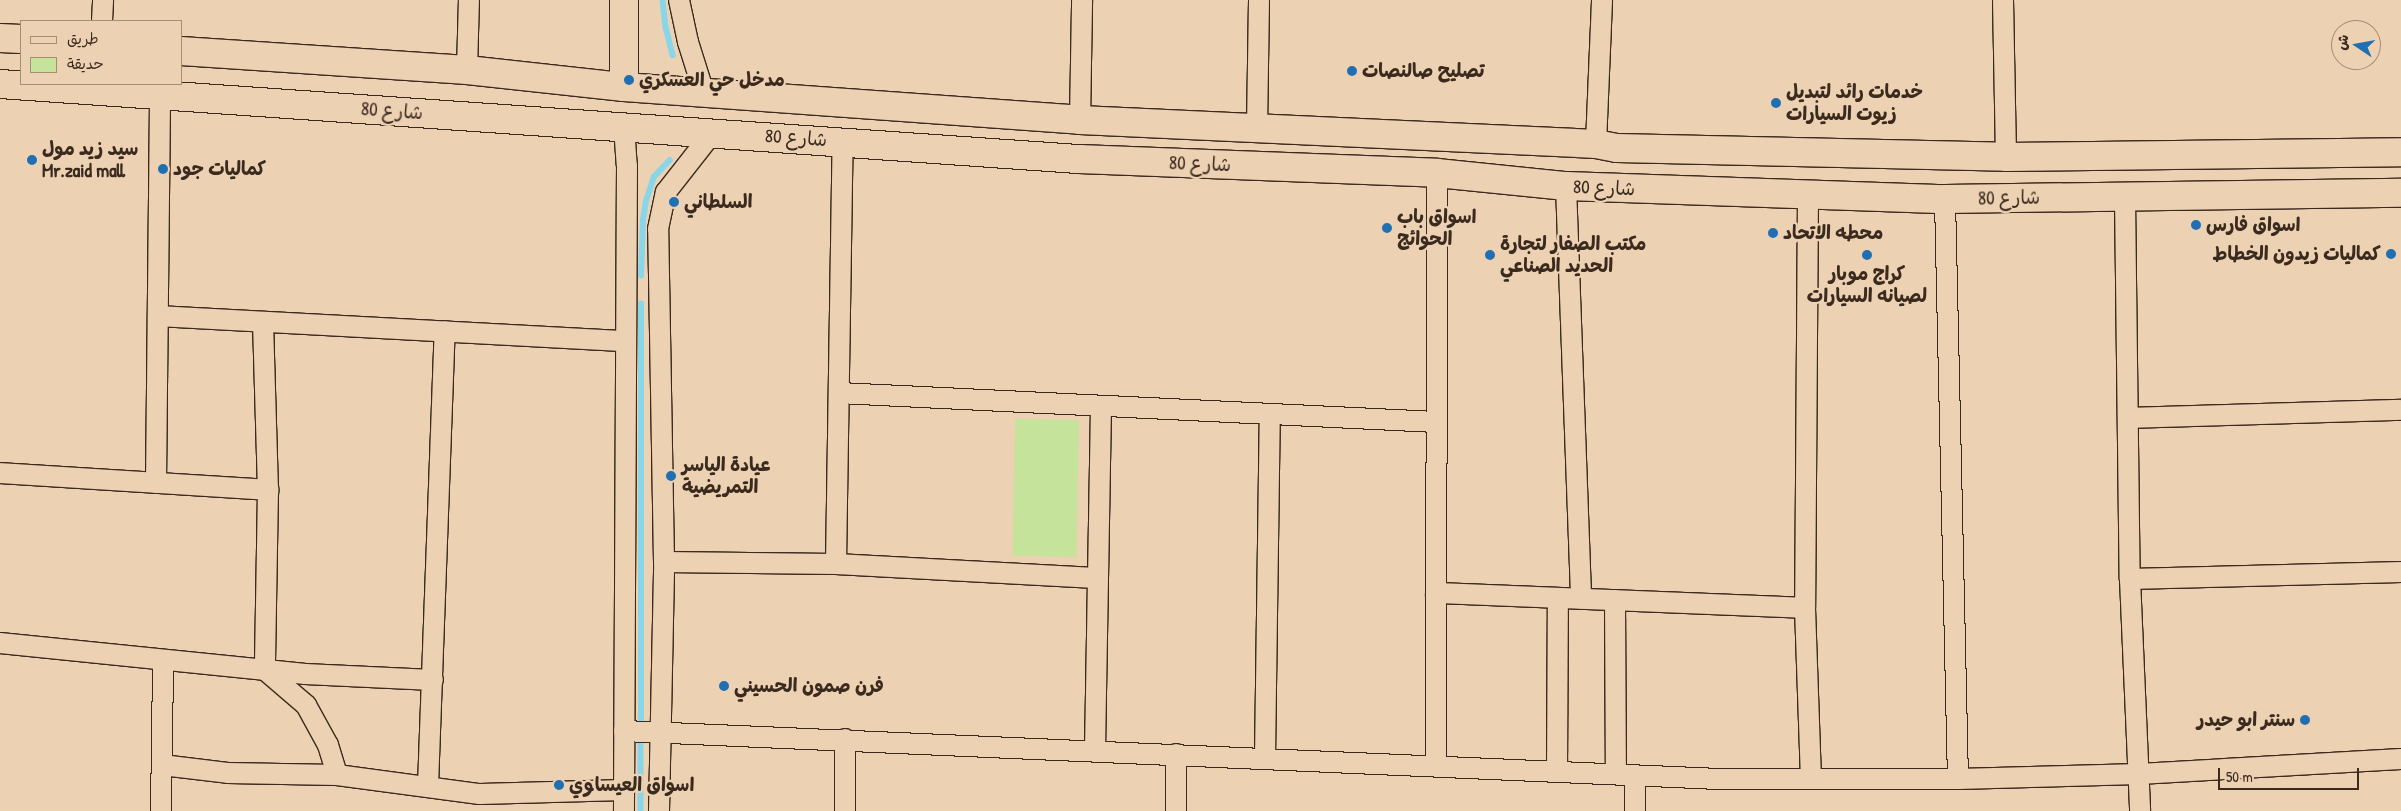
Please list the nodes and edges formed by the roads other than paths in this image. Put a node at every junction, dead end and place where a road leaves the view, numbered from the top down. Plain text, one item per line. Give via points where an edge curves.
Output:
1 (103, 0) edge
2 (469, 0) edge
3 (624, 0) edge
4 (679, 0) edge
5 (1082, 0) edge
6 (1259, 0) edge
7 (1602, 0) edge
8 (2003, 0) edge
9 (102, 20) edge
10 (0, 38) edge
11 (20, 39) edge
12 (182, 51) edge
13 (467, 70) junction
14 (0, 84) edge
15 (624, 87) junction
16 (704, 93) junction
17 (160, 96) junction
18 (1080, 120) junction
19 (624, 126) junction
20 (1257, 128) junction
21 (714, 132) junction
22 (843, 141) junction
23 (1596, 144) junction
24 (2401, 152) edge
25 (2171, 156) junction
26 (2006, 158) junction
27 (2071, 158) junction
28 (1437, 173) junction
29 (1566, 186) junction
30 (2401, 193) edge
31 (1808, 195) junction
32 (2076, 196) junction
33 (2174, 196) junction
34 (2125, 197) junction
35 (1945, 199) junction
36 (659, 289) junction
37 (626, 290) junction
38 (158, 316) junction
39 (263, 322) junction
40 (446, 331) junction
41 (626, 341) junction
42 (839, 393) junction
43 (1101, 406) junction
44 (2401, 410) edge
45 (1270, 414) junction
46 (2128, 418) junction
47 (1437, 422) junction
48 (0, 473) edge
49 (156, 483) junction
50 (268, 490) junction
51 (664, 562) junction
52 (836, 564) junction
53 (2401, 572) edge
54 (1096, 578) junction
55 (2130, 579) junction
56 (1436, 593) junction
57 (1558, 598) junction
58 (1581, 599) junction
59 (1615, 600) junction
60 (1805, 608) junction
61 (0, 643) edge
62 (163, 660) junction
63 (264, 670) junction
64 (433, 680) junction
65 (624, 731) junction
66 (660, 732) junction
67 (845, 739) junction
68 (1095, 750) junction
69 (1176, 754) junction
70 (1265, 758) junction
71 (2401, 760) edge
72 (162, 764) junction
73 (1436, 766) junction
74 (1557, 771) junction
75 (1625, 774) junction
76 (2139, 774) junction
77 (337, 775) junction
78 (1811, 779) junction
79 (1958, 779) junction
80 (428, 786) junction
81 (624, 790) junction
82 (161, 811) edge
83 (624, 811) edge
84 (659, 811) edge
85 (845, 811) edge
86 (1176, 811) edge
87 (1635, 811) edge
88 (2140, 811) edge

1 - 9 street
2 - 13 street
3 - 15 main road
4 - 16 street
5 - 18 street
6 - 20 street
7 - 23 street
8 - 26 street
10 - 11 main road
12 - 13 main road, شارع 80
13 - 15 main road, شارع 80
14 - 17 main road, شارع 80
15 - 16 main road, شارع 80
16 - 18 main road, شارع 80
17 - 19 main road, شارع 80
17 - 38 street
18 - 20 main road, شارع 80
19 - 21 main road, شارع 80
19 - 37 street via 627,165
20 - 23 main road, شارع 80
21 - 22 main road, شارع 80
21 - 36 street via 666,192 658,229
22 - 28 main road, شارع 80 via 1079,159
22 - 42 street
23 - 26 main road, شارع 80 via 1617,148
24 - 25 main road, شارع 80 via 2257,152
25 - 27 main road, شارع 80
25 - 33 main road via 2163,160 2155,177 2164,193
26 - 27 main road, شارع 80
27 - 32 main road via 2088,170 2089,180
28 - 29 main road, شارع 80
28 - 47 street
29 - 31 main road, شارع 80
29 - 58 street
30 - 33 main road, شارع 80
31 - 35 main road, شارع 80
31 - 60 street
32 - 34 main road, شارع 80
32 - 35 main road, شارع 80
33 - 34 main road, شارع 80
34 - 46 street
35 - 79 street
36 - 37 street
36 - 51 street
37 - 41 street
38 - 39 street
38 - 49 street
39 - 40 street
39 - 50 street
40 - 41 street
40 - 64 street
41 - 65 street
42 - 43 street
42 - 52 street
43 - 45 street
43 - 54 street
44 - 46 street
45 - 47 street
45 - 70 street
46 - 55 street
47 - 56 street
48 - 49 street
49 - 50 street
50 - 63 street
51 - 52 street
51 - 66 street
52 - 54 street
53 - 55 street
54 - 68 street
55 - 76 street
56 - 57 street
56 - 73 street
57 - 58 street
57 - 74 street
58 - 59 street
59 - 60 street
59 - 75 street
60 - 78 street
61 - 62 street
62 - 63 street
62 - 72 street
63 - 64 street
63 - 77 street via 306,705 328,745
64 - 80 street
65 - 66 street
65 - 81 street
66 - 67 street
66 - 84 street
67 - 68 street
67 - 85 street
68 - 69 street
69 - 70 street
69 - 86 street
70 - 73 street
71 - 76 street
72 - 77 street via 228,773
72 - 82 street
73 - 74 street
74 - 75 street
75 - 78 street
75 - 87 street
76 - 79 street
76 - 88 street
77 - 80 street
78 - 79 street
80 - 81 street via 480,794
81 - 83 street

